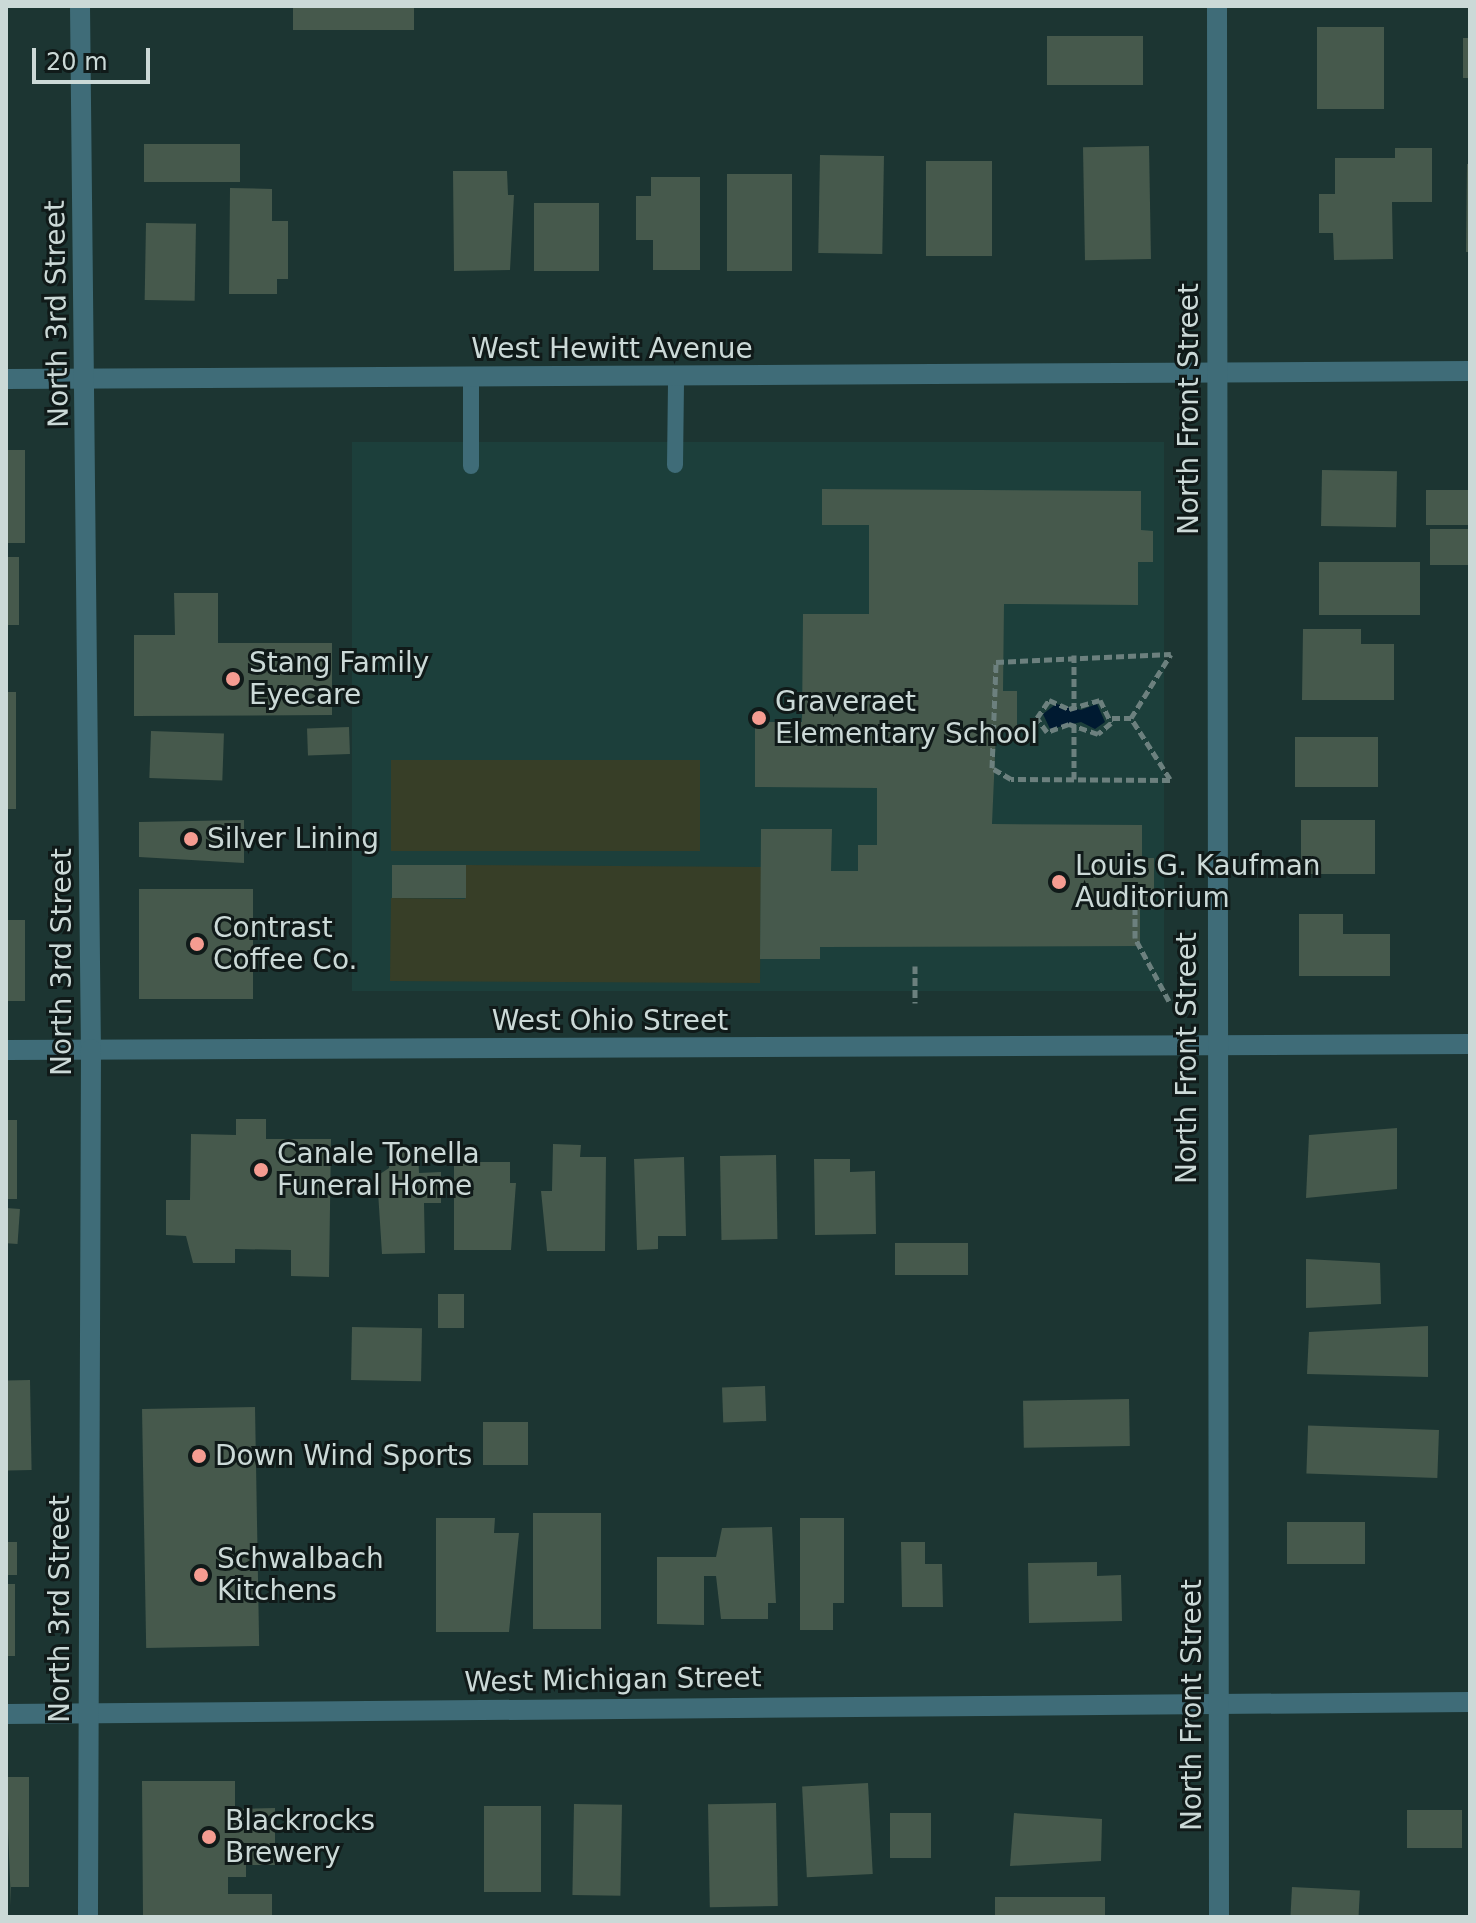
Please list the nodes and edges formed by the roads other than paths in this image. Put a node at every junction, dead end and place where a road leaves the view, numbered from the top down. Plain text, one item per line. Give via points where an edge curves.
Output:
1 (80, 6) edge
2 (1217, 6) edge
3 (1470, 371) edge
4 (1218, 373) junction
5 (86, 377) junction
6 (471, 377) junction
7 (676, 377) junction
8 (6, 379) edge
9 (675, 465) dead end
10 (471, 466) dead end
11 (1470, 1044) edge
12 (91, 1049) junction
13 (1214, 1049) junction
14 (6, 1050) edge
15 (1221, 1702) junction
16 (1470, 1702) edge
17 (88, 1713) junction
18 (6, 1714) edge
19 (88, 1917) edge
20 (1219, 1917) edge

1 - 5 street, North 3rd Street
2 - 4 street, North Front Street
3 - 4 street, West Hewitt Avenue
4 - 7 street, West Hewitt Avenue
4 - 13 street, North Front Street
5 - 6 street, West Hewitt Avenue
5 - 8 street, West Hewitt Avenue
5 - 12 street, North 3rd Street
6 - 7 street, West Hewitt Avenue
6 - 10 lane
7 - 9 lane
11 - 13 street, West Ohio Street
12 - 13 street, West Ohio Street
12 - 14 street, West Ohio Street
12 - 17 street, North 3rd Street
13 - 15 street, North Front Street
15 - 16 street, West Michigan Street
15 - 17 street, West Michigan Street
15 - 20 street, North Front Street
17 - 18 street, West Michigan Street
17 - 19 street, North 3rd Street

